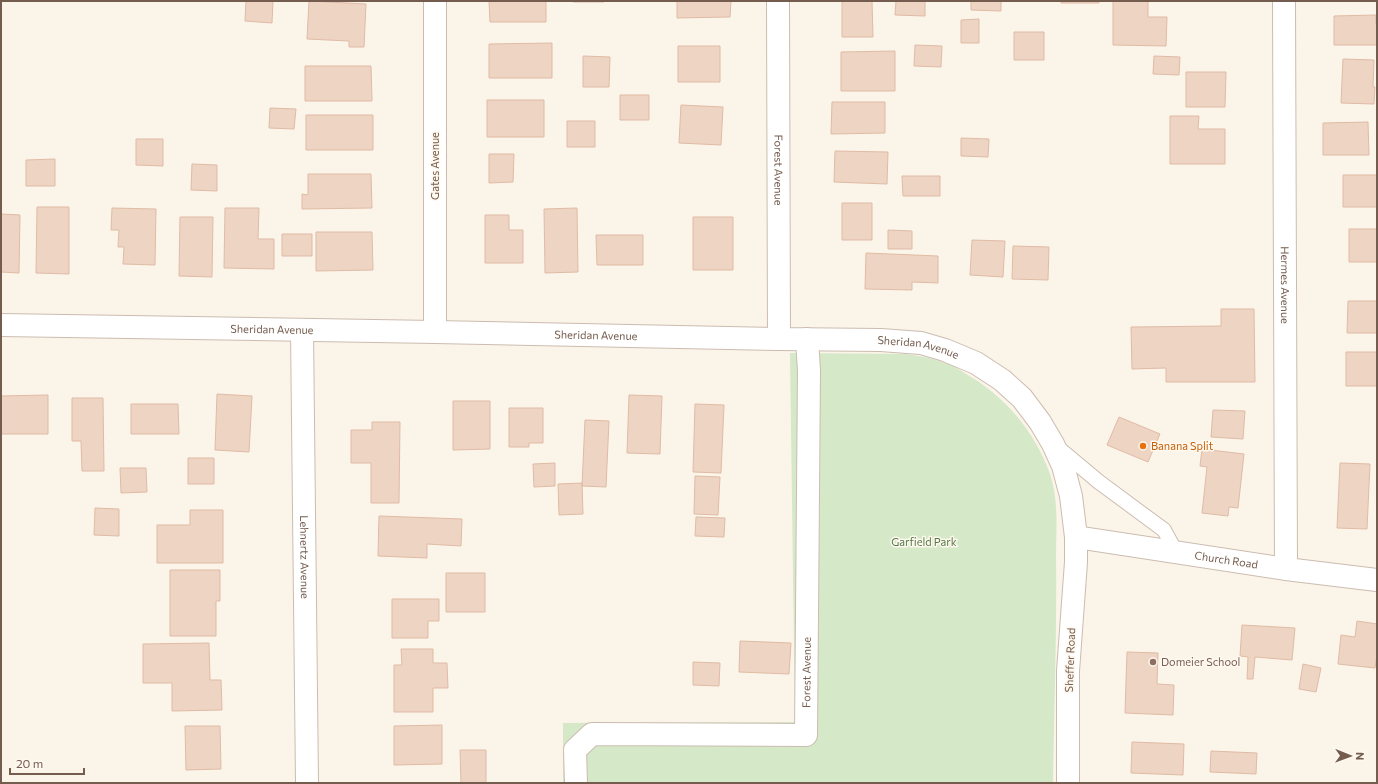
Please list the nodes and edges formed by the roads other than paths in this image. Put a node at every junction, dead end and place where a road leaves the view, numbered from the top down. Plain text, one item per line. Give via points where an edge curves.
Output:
1 (435, 1) edge
2 (778, 1) edge
3 (1284, 1) edge
4 (1, 326) edge
5 (302, 330) junction
6 (435, 332) junction
7 (779, 339) junction
8 (807, 339) junction
9 (1053, 444) junction
10 (1076, 537) junction
11 (1176, 552) junction
12 (1286, 568) junction
13 (1377, 580) edge
14 (307, 783) edge
15 (576, 783) edge
16 (1068, 783) edge

1 - 6 street, Gates Avenue
2 - 7 street, Forest Avenue
3 - 12 street, Hermes Avenue
4 - 5 street, Sheridan Avenue
5 - 6 street, Sheridan Avenue
5 - 14 street, Lehnertz Avenue
6 - 7 street, Sheridan Avenue
7 - 8 street, Sheridan Avenue
8 - 9 street, Sheridan Avenue via 921,343 945,350 976,364 1002,380 1022,398
8 - 15 street, Forest Avenue via 809,371 806,735 592,734 575,750
9 - 10 street, Sheridan Avenue via 1068,483
9 - 11 lane via 1164,530
10 - 11 street, Church Road
10 - 16 street, Sheffer Road via 1068,671
11 - 12 street, Church Road
12 - 13 street, Church Road

